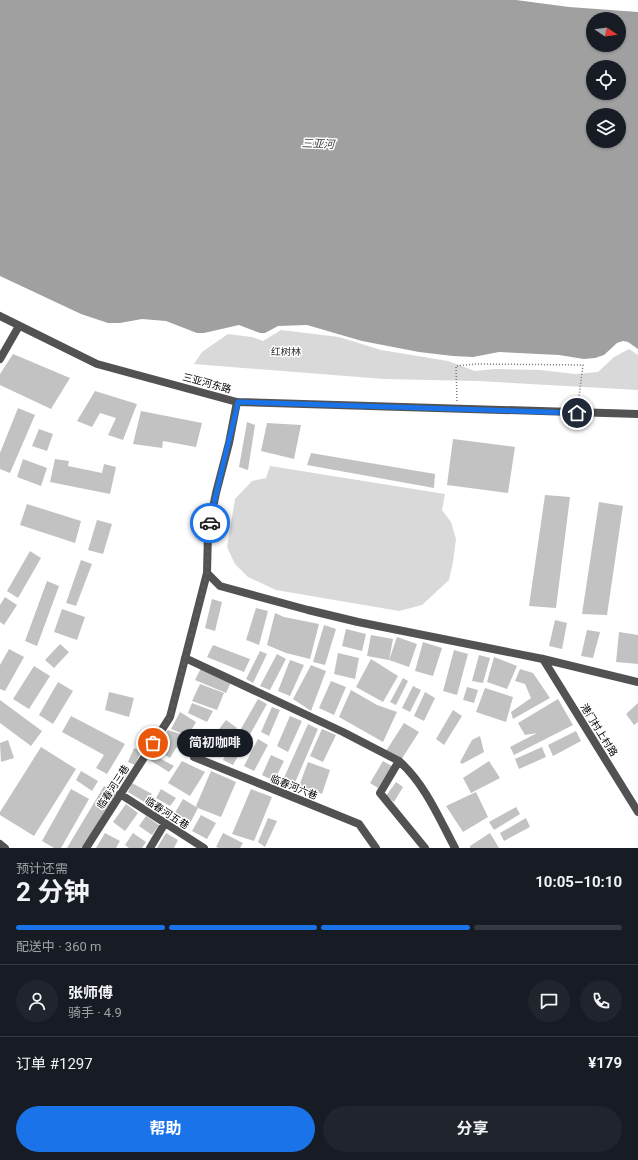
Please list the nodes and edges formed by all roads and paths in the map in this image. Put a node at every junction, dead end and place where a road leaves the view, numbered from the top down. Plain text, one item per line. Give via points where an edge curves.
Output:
1 (0, 316) edge
2 (19, 326) junction
3 (0, 359) edge
4 (238, 402) junction
5 (457, 409) junction
6 (577, 413) junction
7 (638, 414) edge
8 (207, 573) junction
9 (185, 658) junction
10 (543, 659) junction
11 (638, 682) edge
12 (194, 757) dead end
13 (399, 761) junction
14 (120, 794) junction
15 (638, 812) edge
16 (166, 823) junction
17 (0, 844) edge
18 (5, 848) edge
19 (86, 848) edge
20 (150, 848) edge
21 (204, 848) edge
22 (376, 848) edge
23 (425, 848) edge
24 (455, 848) edge

1 - 2 street, 三亚河东路
2 - 3 street
2 - 4 street, 三亚河东路 via 97,364
4 - 5 street, 三亚河东路
4 - 8 street, 临春河三巷 via 208,532
5 - 6 street, 三亚河东路
5 - 6 path via 456,366 583,365
6 - 7 street, 三亚河东路
8 - 9 street, 临春河三巷
8 - 10 street via 220,586 308,610
9 - 13 street
9 - 14 street, 临春河三巷 via 170,717
10 - 11 street
10 - 15 street, 港门村上村路
12 - 22 street, 临春河六巷 via 359,824
13 - 23 street via 380,793
13 - 24 street via 420,786
14 - 16 street, 临春河五巷
14 - 19 street, 临春河三巷
16 - 20 street
16 - 21 street, 临春河五巷
17 - 18 street

